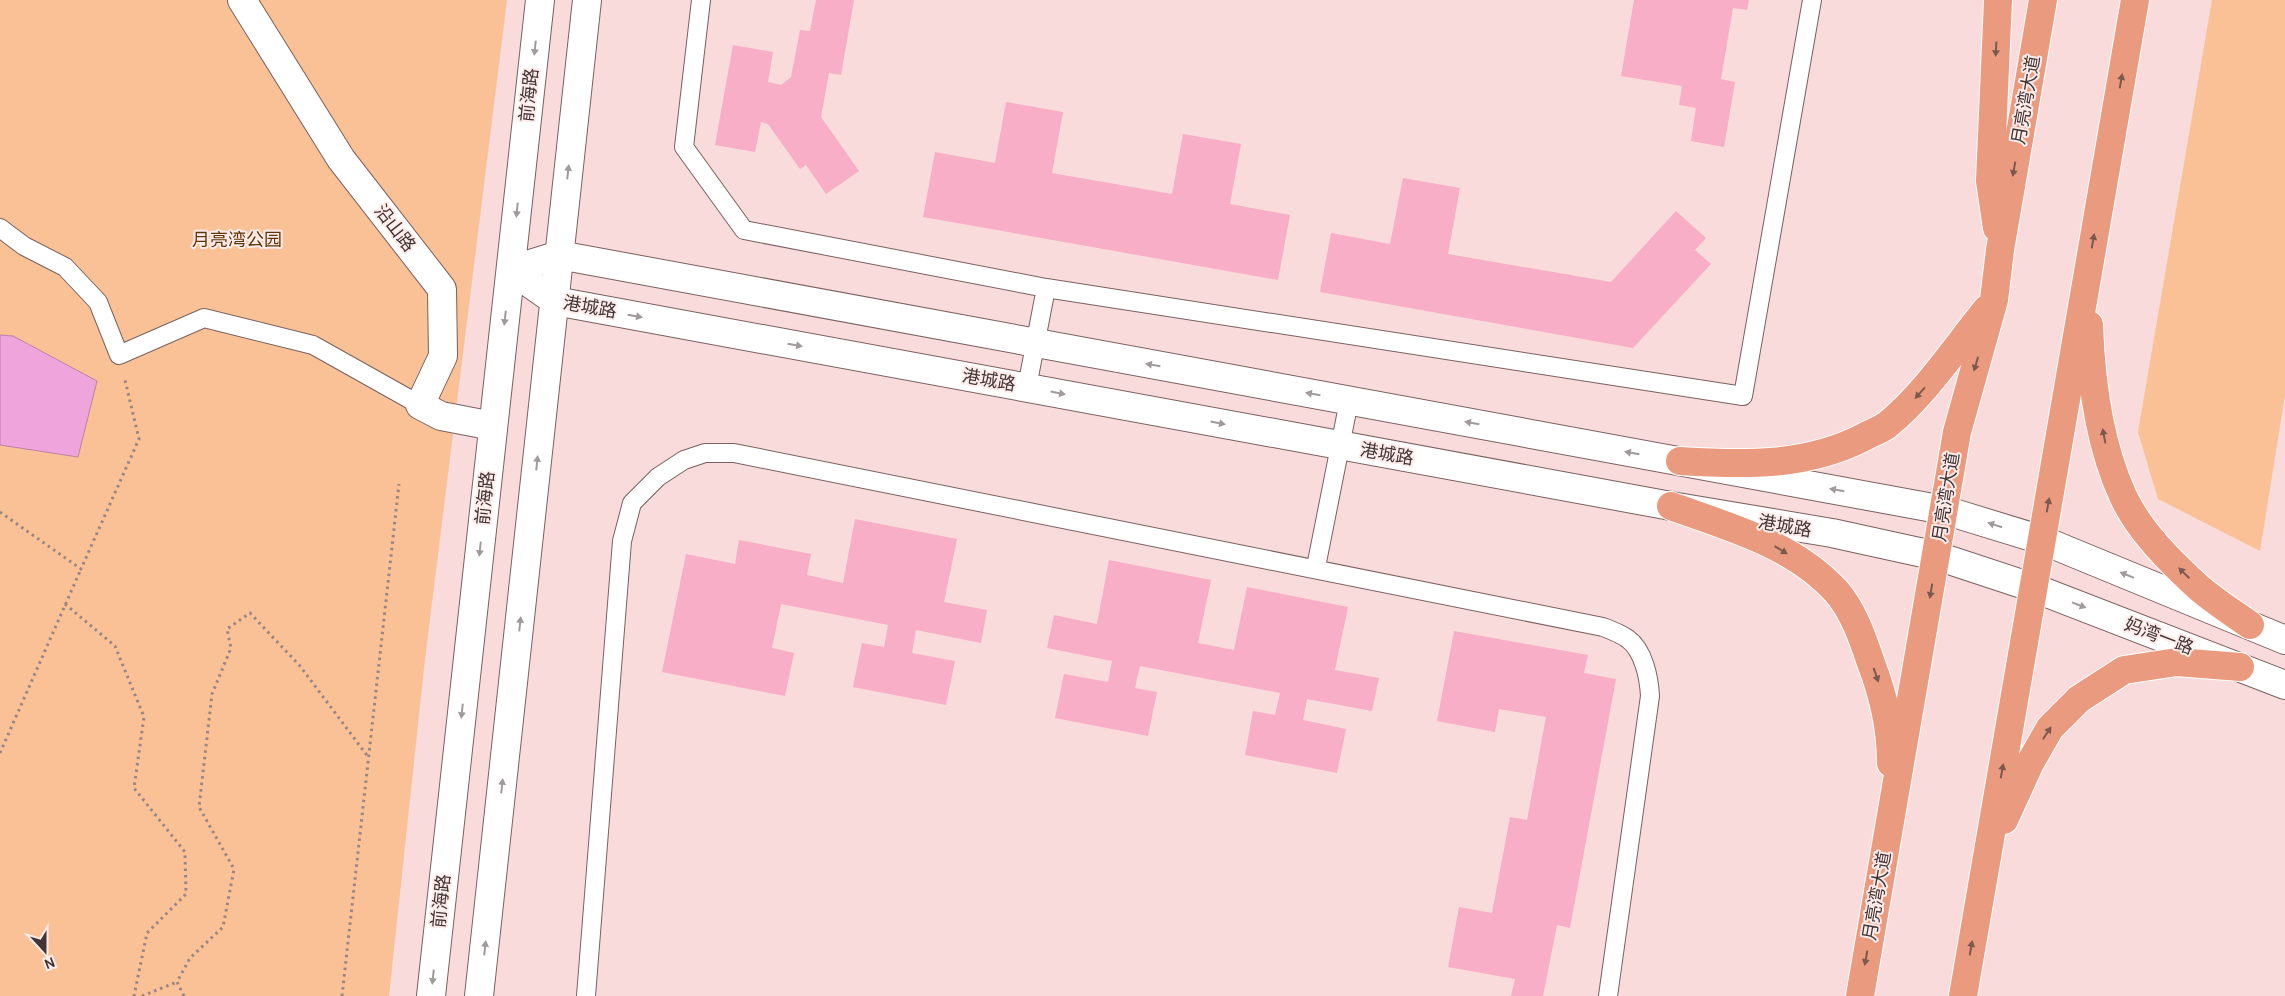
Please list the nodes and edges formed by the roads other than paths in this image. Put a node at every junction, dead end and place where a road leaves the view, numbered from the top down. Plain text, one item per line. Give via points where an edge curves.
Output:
1 (242, 0) edge
2 (540, 0) edge
3 (587, 0) edge
4 (701, 0) edge
5 (1812, 0) edge
6 (1998, 0) edge
7 (2043, 0) edge
8 (2135, 0) edge
9 (0, 228) edge
10 (2000, 250) junction
11 (559, 255) junction
12 (510, 270) junction
13 (2088, 272) junction
14 (1046, 288) junction
15 (1994, 300) junction
16 (554, 301) junction
17 (1036, 344) junction
18 (1027, 387) junction
19 (1349, 401) junction
20 (420, 405) junction
21 (493, 426) junction
22 (1340, 445) junction
23 (1680, 461) junction
24 (1671, 506) junction
25 (1944, 510) junction
26 (2042, 540) junction
27 (1937, 556) junction
28 (1316, 568) junction
29 (2034, 588) junction
30 (2250, 625) junction
31 (2285, 640) edge
32 (2240, 667) junction
33 (2285, 685) edge
34 (1890, 822) junction
35 (1987, 855) junction
36 (431, 996) edge
37 (479, 996) edge
38 (586, 996) edge
39 (1608, 996) edge
40 (1860, 996) edge
41 (1963, 996) edge

1 - 20 street, 沿山路 via 341,159 442,289 443,356
2 -> 12 street, 前海路
11 -> 3 street
4 - 14 lane via 684,147 744,230
5 - 14 lane via 1742,396
6 -> 10 main road via 1990,181
7 -> 10 main road, 月亮湾大道
13 -> 8 main road
9 - 20 lane via 24,246 65,267 98,302 119,355 204,318 313,345
10 - 15 main road, 月亮湾大道
11 - 12 street
11 - 16 street
11 - 17 street
12 - 16 street, 港城路
12 -> 21 street, 前海路
26 -> 13 main road
30 -> 13 main road via 2199,588 2170,560 2123,497 2107,455 2098,407 2090,347
14 - 17 lane
15 -> 23 main road via 1920,394 1886,426 1845,447 1795,460 1745,465
15 -> 25 main road, 月亮湾大道 via 1957,432
16 -> 18 street, 港城路
37 -> 16 street
17 - 18 lane
19 -> 17 street
18 -> 22 street, 港城路
19 - 22 lane
23 -> 19 street
20 - 21 street via 441,416
21 -> 36 street, 前海路
22 - 24 street, 港城路
22 - 28 lane
25 -> 23 street
24 - 27 street, 港城路
24 -> 34 main road via 1764,540 1809,566 1837,592 1859,629 1878,683 1891,744
26 -> 25 street
25 - 27 main road, 月亮湾大道
26 - 29 main road
30 -> 26 street
27 - 29 street, 港城路
27 -> 34 main road, 月亮湾大道
28 - 38 lane via 734,453 705,453 684,460 658,477 632,503 622,540
28 - 39 lane via 1604,626 1629,640 1641,657 1649,678 1650,696
29 -> 32 street, 妈湾一路
35 -> 29 main road
30 - 31 street
32 - 33 street, 妈湾一路
35 -> 32 main road via 2050,728 2079,699 2124,670 2177,662
34 -> 40 main road, 月亮湾大道
41 -> 35 main road

